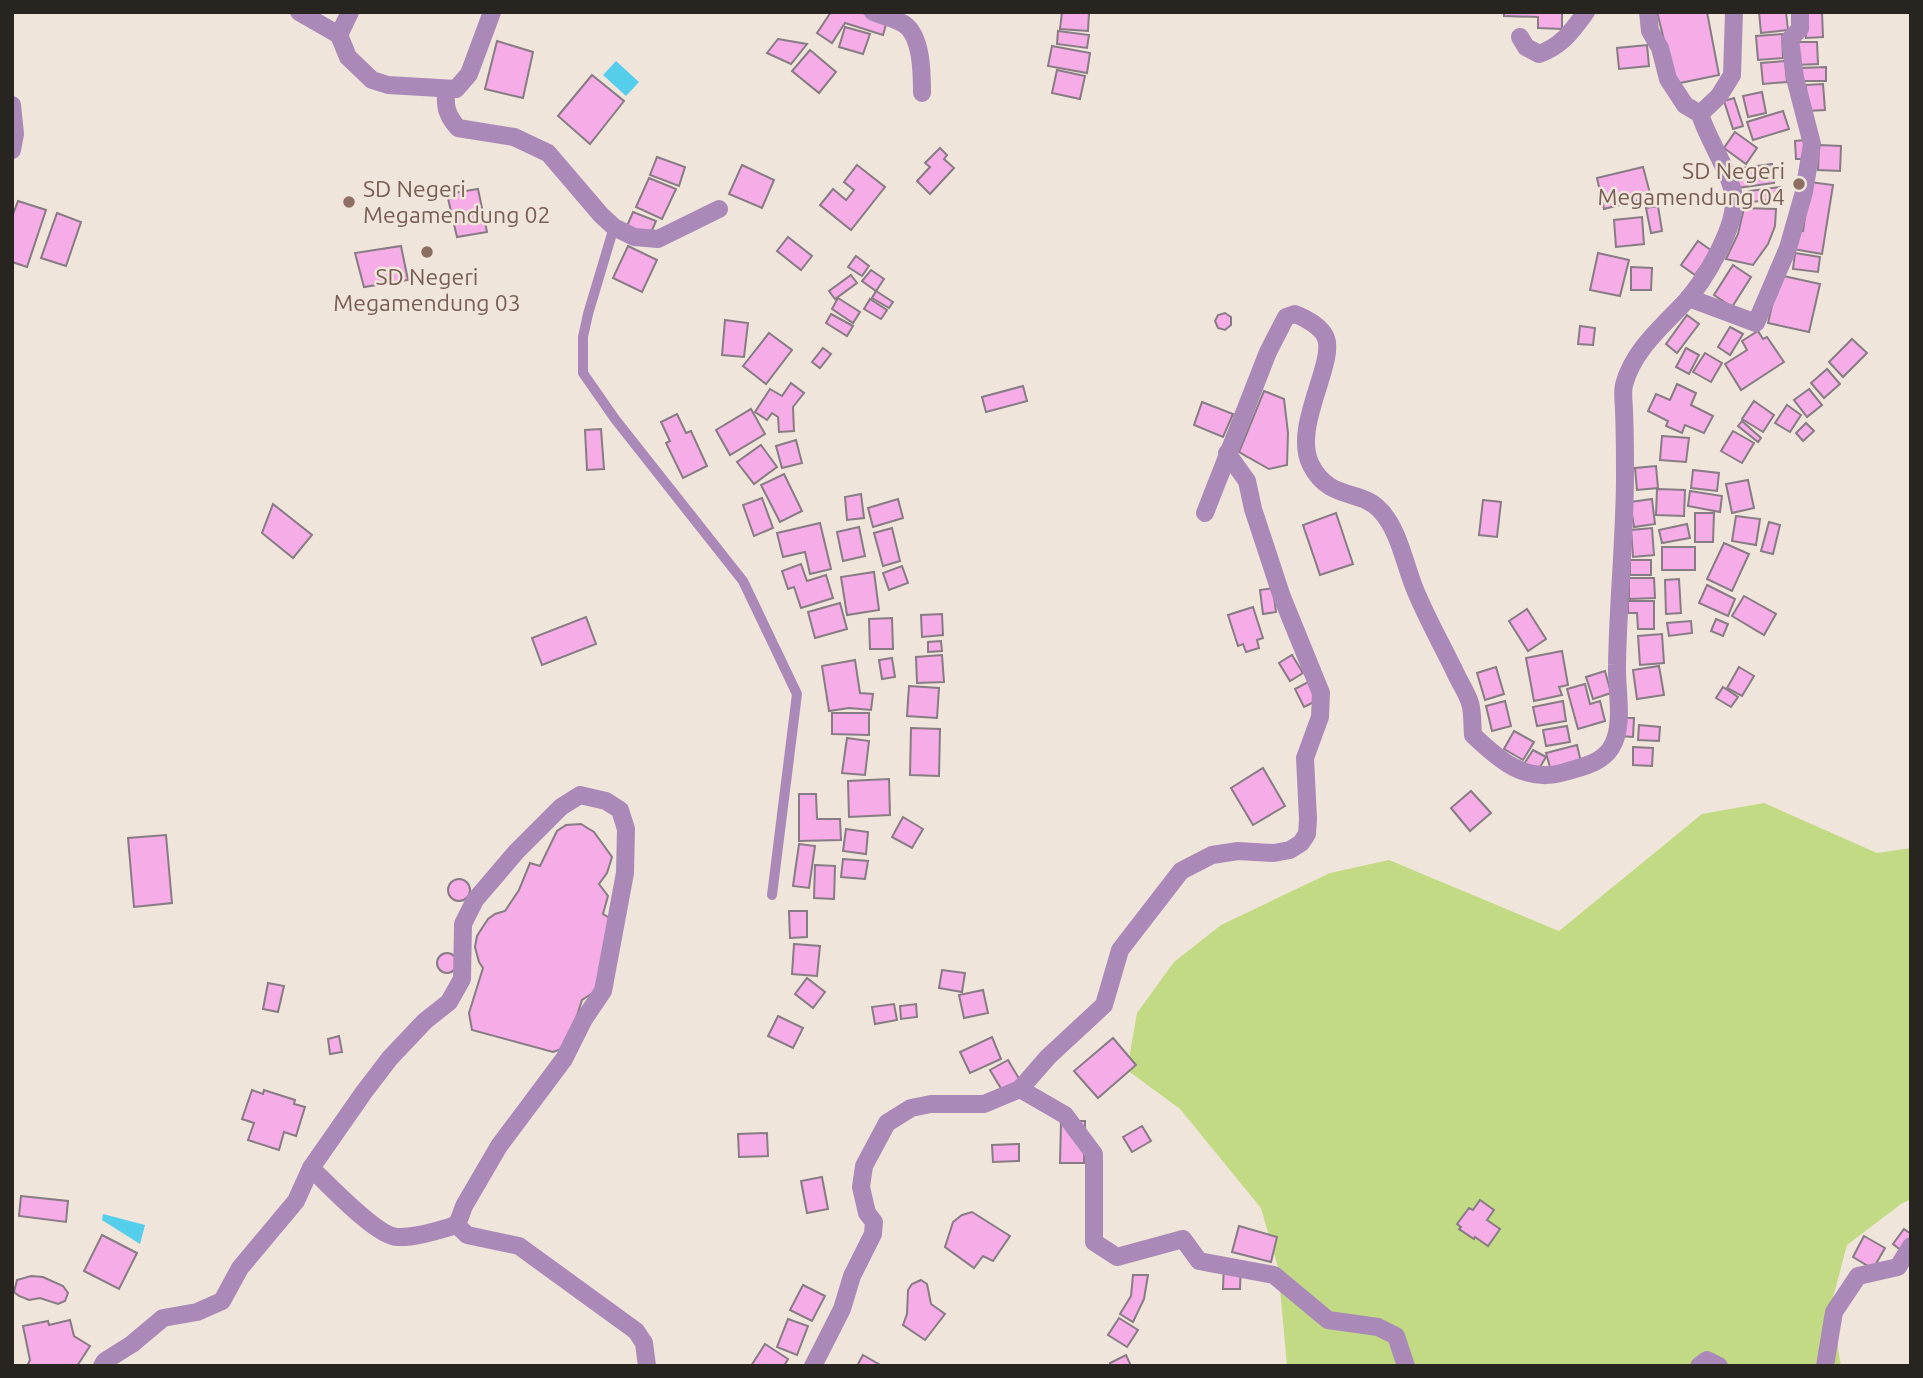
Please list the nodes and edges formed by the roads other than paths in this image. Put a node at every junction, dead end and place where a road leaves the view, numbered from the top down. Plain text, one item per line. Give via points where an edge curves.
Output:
1 (299, 12) edge
2 (351, 12) edge
3 (492, 12) edge
4 (873, 12) edge
5 (1586, 12) edge
6 (1648, 12) edge
7 (1734, 12) edge
8 (1800, 12) edge
9 (339, 35) junction
10 (1520, 37) dead end
11 (446, 89) junction
12 (922, 93) dead end
13 (12, 105) edge
14 (1700, 114) junction
15 (12, 150) edge
16 (719, 209) dead end
17 (614, 227) junction
18 (1689, 298) junction
19 (1227, 453) junction
20 (1205, 513) dead end
21 (772, 895) dead end
22 (1020, 1089) junction
23 (311, 1168) junction
24 (457, 1225) junction
25 (1911, 1246) edge
26 (102, 1366) edge
27 (647, 1366) edge
28 (813, 1366) edge
29 (1406, 1366) edge
30 (1699, 1366) edge
31 (1718, 1366) edge
32 (1825, 1366) edge

1 - 9 street
2 - 9 street
3 - 11 street via 468,74 456,89
4 - 12 street via 906,25 919,52
5 - 10 street via 1565,40 1548,51 1539,54
6 - 14 street via 1650,31 1668,79 1685,105
7 - 14 street via 1732,75
8 - 18 street via 1800,29 1790,39 1812,144 1804,192 1772,289 1756,323
9 - 11 street via 348,57 372,80
11 - 17 street via 447,116 458,128 514,137 548,153
13 - 15 street
14 - 18 street via 1735,200 1715,257
16 - 17 street via 658,239 634,237
17 - 21 lane via 583,337 583,373 743,581 797,694
18 - 19 street via 1649,339 1624,386 1618,726 1611,748 1593,763 1551,776 1522,772 1502,762 1473,735 1471,704 1386,516 1377,506 1330,487 1309,463 1304,447 1327,343 1321,330 1304,318 1296,314 1286,317
19 - 20 street
19 - 22 street via 1247,481 1282,597 1321,693 1320,717 1305,758 1307,834 1290,850 1212,855 1181,871 1121,950 1104,1005
22 - 28 street via 984,1104 911,1108 887,1123 863,1166 861,1187 874,1222 873,1234
22 - 29 street via 1065,1115 1094,1154 1094,1242 1117,1257 1183,1239 1199,1261 1274,1275 1328,1320 1378,1327 1396,1336
23 - 24 street via 389,1236
23 - 24 street via 390,1058 449,1002 463,979 463,924 475,900 561,807 580,795 606,801 620,810 626,829 625,873 603,991 565,1059 499,1146
23 - 26 street via 296,1201 240,1268 222,1301 197,1312 163,1318
24 - 27 street via 467,1235 519,1246 636,1332 644,1343
25 - 32 street via 1898,1267 1858,1276 1834,1312
30 - 31 street via 1707,1360

